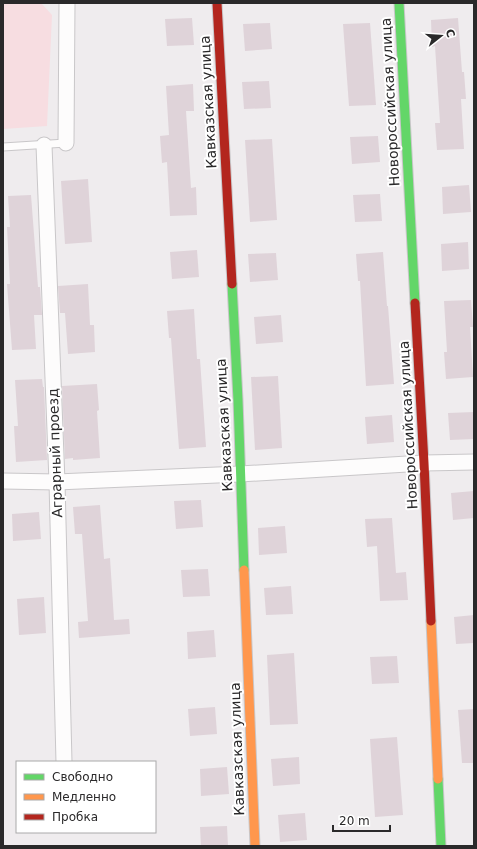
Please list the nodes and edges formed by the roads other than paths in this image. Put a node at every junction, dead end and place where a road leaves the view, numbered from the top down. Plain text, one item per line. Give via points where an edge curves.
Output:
1 (67, 3) edge
2 (217, 3) edge
3 (399, 3) edge
4 (66, 143) joint
5 (44, 145) junction
6 (3, 146) edge
7 (474, 462) edge
8 (424, 463) junction
9 (240, 474) junction
10 (3, 481) edge
11 (57, 482) junction
12 (64, 761) edge
13 (255, 846) edge
14 (441, 846) edge

1 - 4 street
2 - 9 street, Кавказская улица
3 - 8 street, Новороссийская улица
4 - 5 lane
5 - 6 lane
5 - 11 street, Аграрный проезд
7 - 8 street
8 - 9 street
8 - 14 street, Новороссийская улица
9 - 11 street
9 - 13 street, Кавказская улица
10 - 11 street
11 - 12 street, Аграрный проезд

